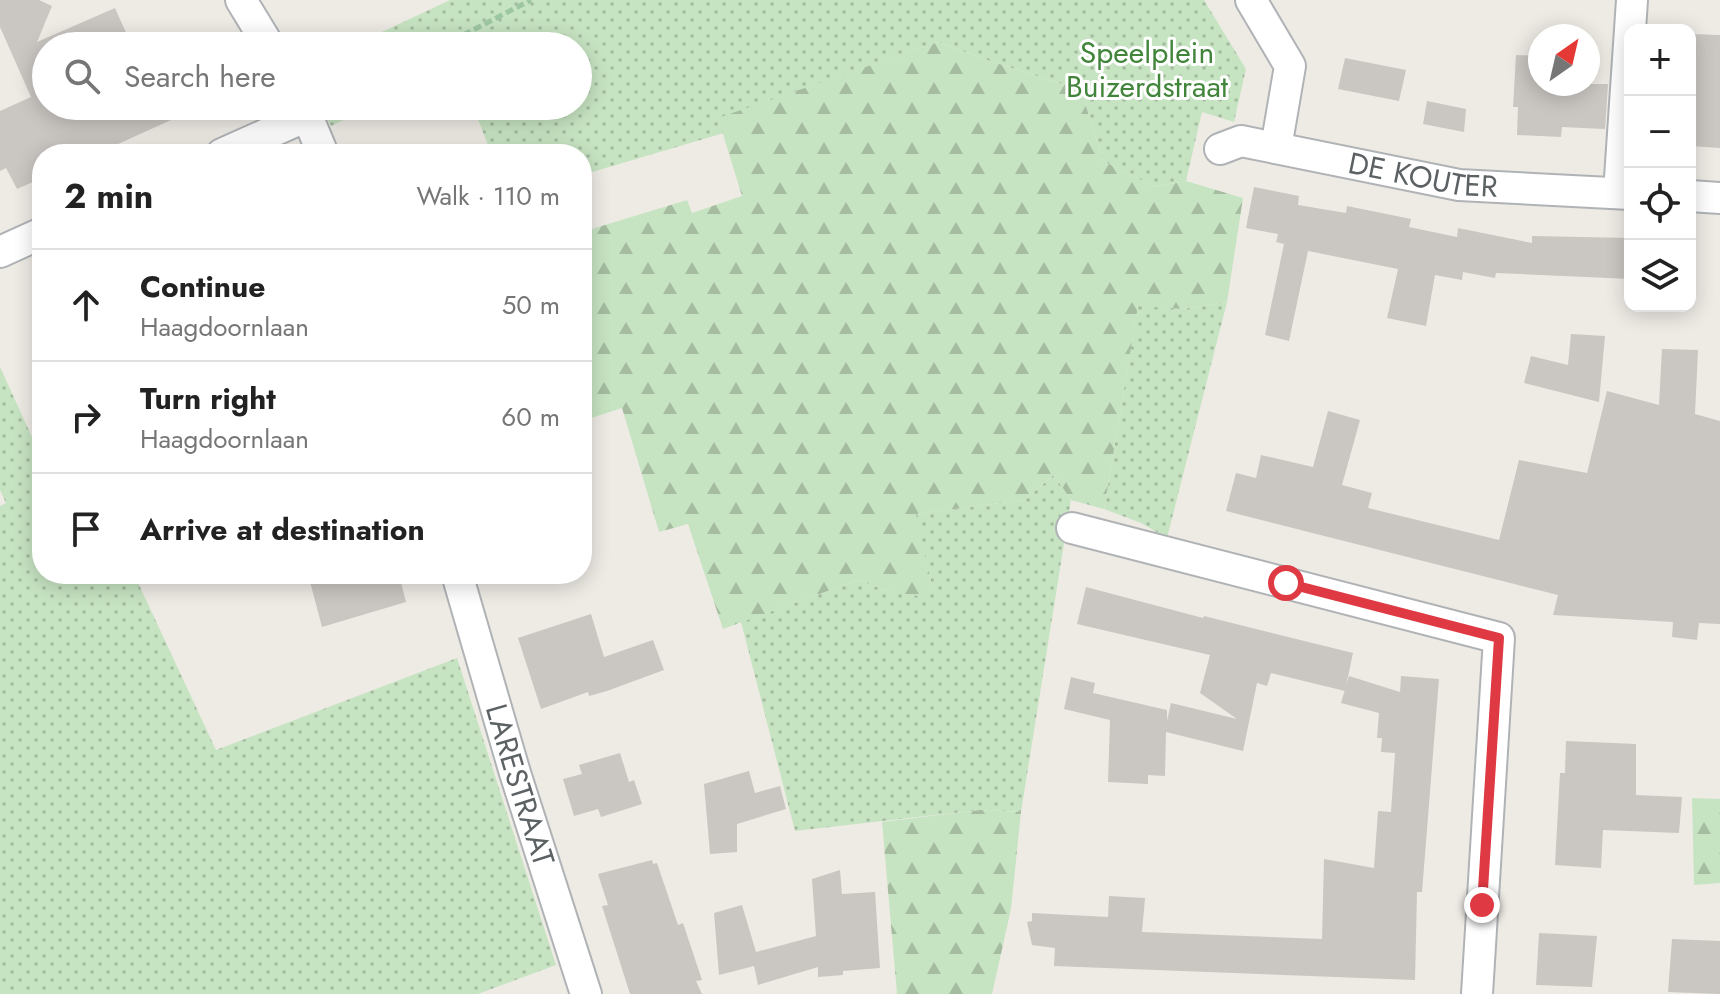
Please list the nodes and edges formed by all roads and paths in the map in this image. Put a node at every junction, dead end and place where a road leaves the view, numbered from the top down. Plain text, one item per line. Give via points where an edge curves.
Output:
1 (241, 0) edge
2 (531, 0) edge
3 (1251, 0) edge
4 (1632, 0) edge
5 (260, 32) edge
6 (469, 32) edge
7 (288, 120) edge
8 (310, 120) edge
9 (242, 144) edge
10 (319, 144) edge
11 (1276, 148) junction
12 (1220, 149) dead end
13 (1625, 168) edge
14 (1624, 193) edge
15 (1696, 196) edge
16 (1720, 198) edge
17 (32, 238) edge
18 (0, 252) edge
19 (1072, 528) dead end
20 (460, 584) edge
21 (586, 994) edge
22 (1477, 994) edge

1 - 5 street
2 - 6 path
3 - 11 street via 1290,66
4 - 13 street
7 - 9 street
8 - 10 street
11 - 12 street, DE KOUTER via 1241,141
11 - 14 street, DE KOUTER via 1459,185
15 - 16 street
17 - 18 street
19 - 22 street via 1499,638
20 - 21 street, LARESTRAAT

